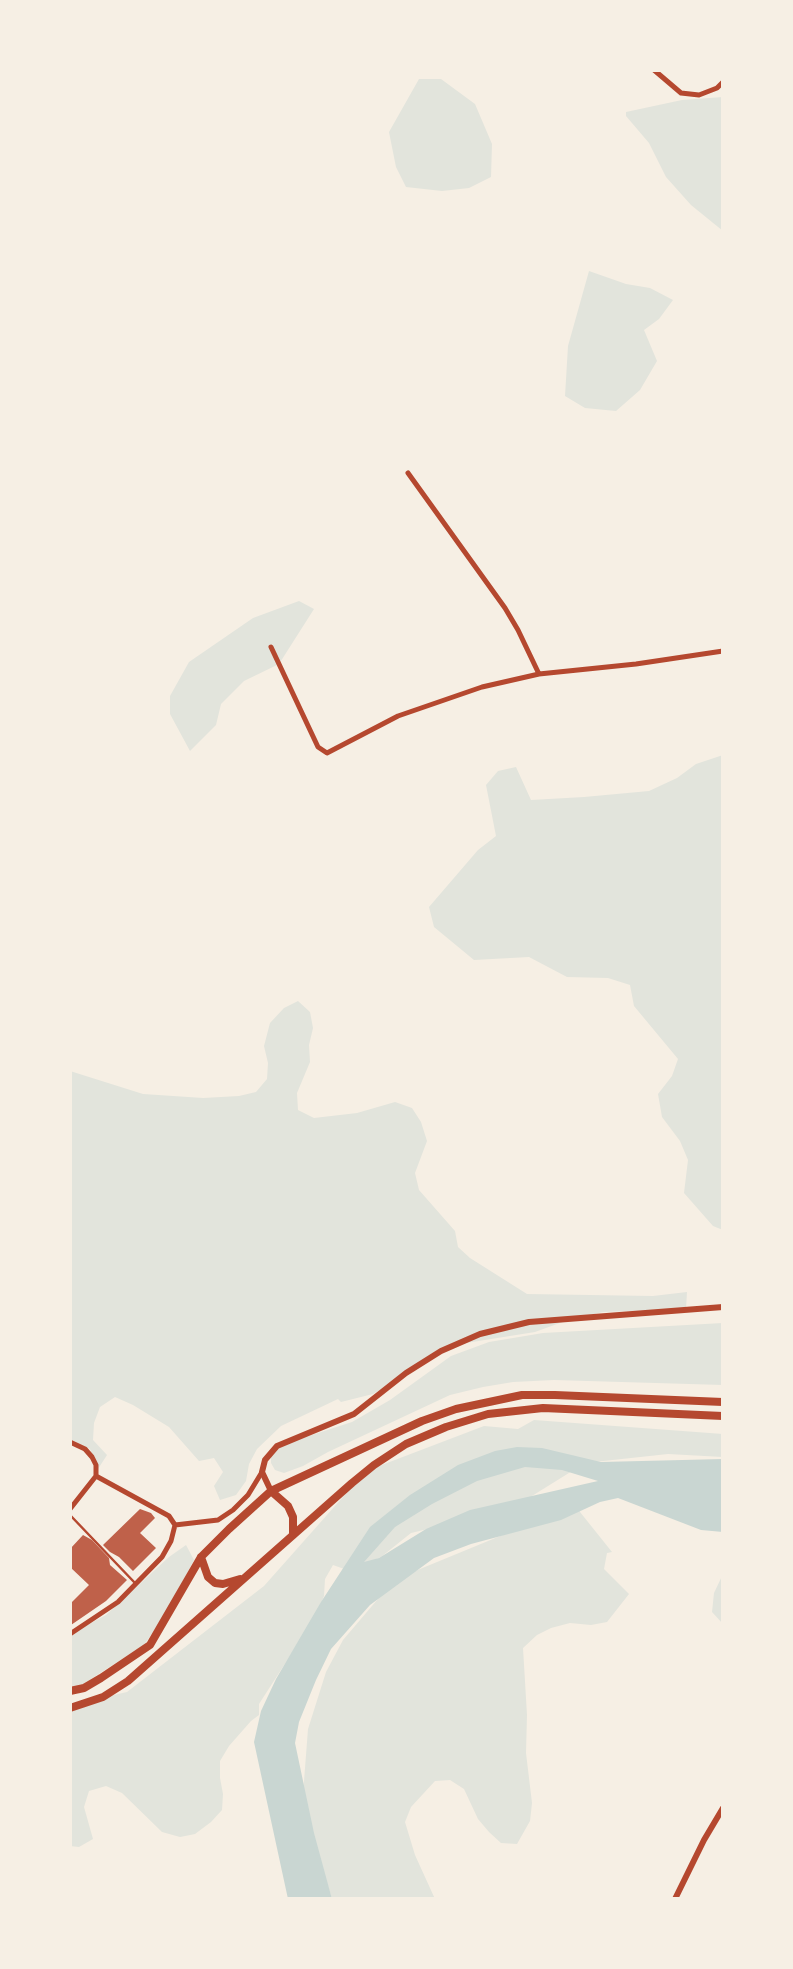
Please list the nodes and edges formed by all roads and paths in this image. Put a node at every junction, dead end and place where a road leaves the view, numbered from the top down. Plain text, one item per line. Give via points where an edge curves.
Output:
1 (654, 70) edge
2 (723, 82) edge
3 (408, 472) dead end
4 (271, 647) dead end
5 (723, 651) edge
6 (539, 674) junction
7 (723, 1307) edge
8 (723, 1402) edge
9 (723, 1416) edge
10 (70, 1442) edge
11 (262, 1472) junction
12 (96, 1476) junction
13 (271, 1491) junction
14 (70, 1508) edge
15 (70, 1515) edge
16 (175, 1525) junction
17 (293, 1535) junction
18 (201, 1557) junction
19 (242, 1579) junction
20 (136, 1583) junction
21 (70, 1634) edge
22 (70, 1691) edge
23 (70, 1708) edge
24 (723, 1808) edge
25 (675, 1899) edge

1 - 2 street via 681,93 699,95
3 - 6 street via 505,608
4 - 6 street via 322,751 332,752 384,722 460,694
5 - 6 street
7 - 11 street via 529,1322 480,1334 406,1373 354,1414 277,1446
8 - 13 main road via 555,1395 491,1401 422,1421
9 - 17 main road via 543,1408 488,1414 406,1444 374,1465
10 - 12 street via 92,1457
11 - 13 street
11 - 16 street via 248,1494 218,1520
12 - 14 street
12 - 16 street via 169,1516
13 - 17 main road via 288,1506
13 - 18 main road
15 - 20 lane
16 - 20 street via 162,1557
17 - 19 main road
18 - 19 main road via 204,1570 215,1583
18 - 22 main road via 150,1645 102,1678
19 - 23 main road via 128,1681 103,1697
20 - 21 street
24 - 25 street

